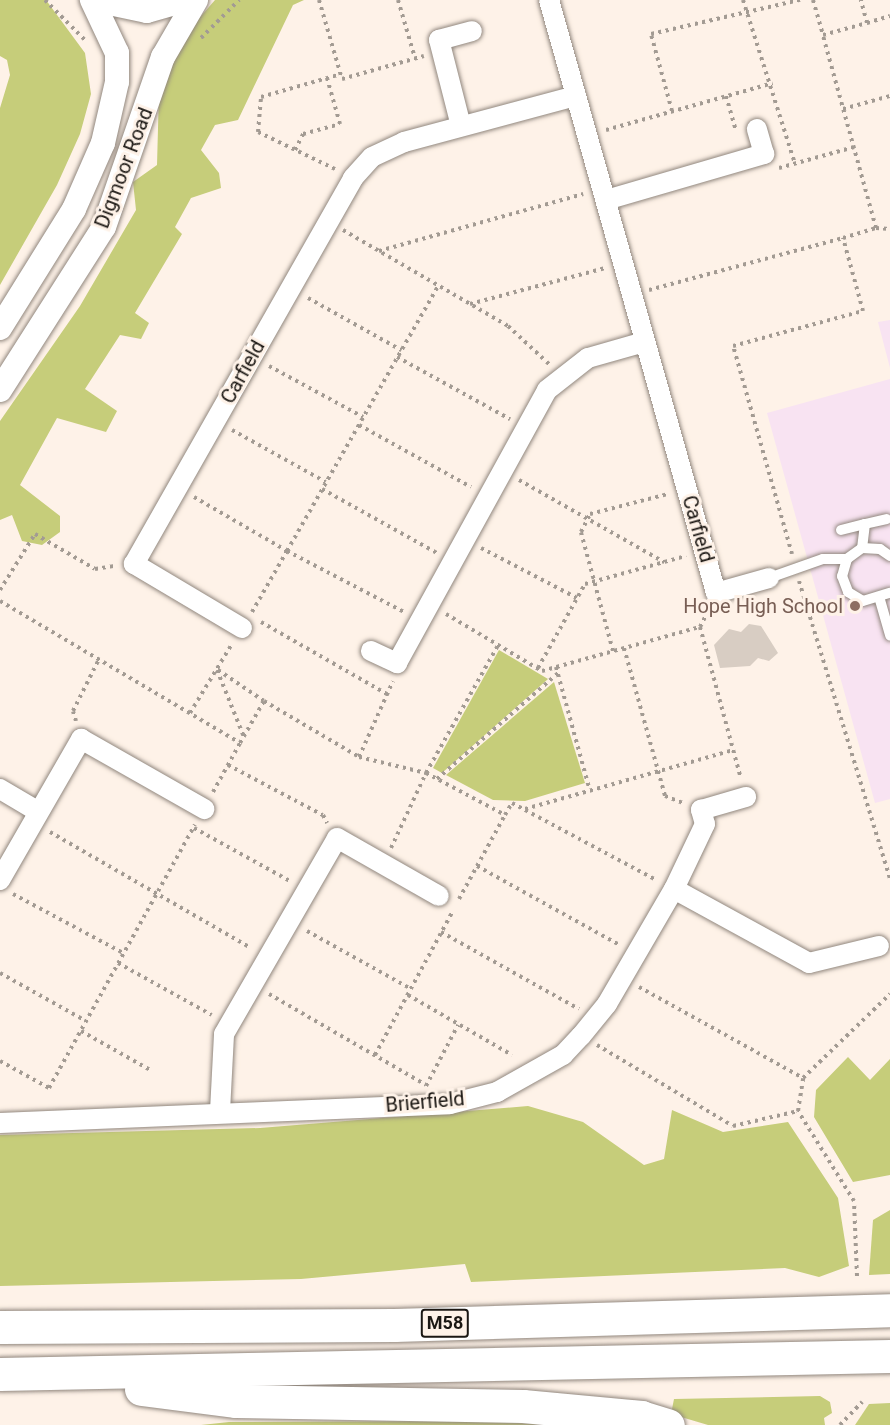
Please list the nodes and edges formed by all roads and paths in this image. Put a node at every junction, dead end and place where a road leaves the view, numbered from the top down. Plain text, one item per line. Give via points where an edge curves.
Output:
1 (45, 0) edge
2 (93, 0) edge
3 (185, 0) edge
4 (196, 0) edge
5 (239, 0) edge
6 (320, 0) edge
7 (398, 0) edge
8 (549, 0) edge
9 (743, 0) edge
10 (800, 0) edge
11 (813, 0) edge
12 (861, 0) edge
13 (747, 14) junction
14 (890, 16) edge
15 (867, 23) junction
16 (472, 31) dead end
17 (823, 35) junction
18 (196, 44) dead end
19 (92, 47) dead end
20 (442, 51) junction
21 (415, 58) junction
22 (340, 74) junction
23 (327, 78) junction
24 (773, 83) junction
25 (576, 96) junction
26 (890, 96) edge
27 (843, 109) junction
28 (672, 111) junction
29 (461, 126) junction
30 (757, 129) dead end
31 (588, 135) junction
32 (295, 150) junction
33 (795, 164) dead end
34 (352, 178) junction
35 (605, 194) junction
36 (327, 221) junction
37 (876, 228) junction
38 (890, 229) edge
39 (843, 238) junction
40 (379, 251) junction
41 (623, 263) junction
42 (438, 286) junction
43 (290, 288) junction
44 (632, 295) junction
45 (470, 304) junction
46 (0, 328) edge
47 (644, 342) junction
48 (401, 350) junction
49 (252, 356) junction
50 (397, 357) junction
51 (562, 375) junction
52 (0, 390) edge
53 (363, 417) junction
54 (215, 421) junction
55 (359, 425) junction
56 (525, 427) junction
57 (502, 471) junction
58 (326, 482) junction
59 (178, 488) junction
60 (322, 489) junction
61 (686, 489) junction
62 (488, 497) junction
63 (588, 519) junction
64 (886, 519) dead end
65 (865, 524) junction
66 (841, 530) dead end
67 (787, 537) dead end
68 (465, 539) junction
69 (862, 548) junction
70 (287, 551) junction
71 (704, 551) junction
72 (890, 556) edge
73 (847, 559) junction
74 (453, 562) junction
75 (664, 562) junction
76 (134, 564) junction
77 (768, 578) joint
78 (594, 581) junction
79 (0, 590) edge
80 (802, 593) dead end
81 (890, 593) edge
82 (577, 598) junction
83 (880, 600) junction
84 (0, 601) edge
85 (425, 613) junction
86 (246, 622) junction
87 (890, 636) edge
88 (498, 645) junction
89 (624, 648) junction
90 (371, 651) dead end
91 (613, 651) junction
92 (99, 659) junction
93 (397, 663) junction
94 (556, 667) junction
95 (538, 668) junction
96 (217, 669) junction
97 (558, 673) junction
98 (390, 696) junction
99 (264, 701) junction
100 (190, 712) junction
101 (244, 737) junction
102 (81, 739) junction
103 (240, 743) junction
104 (733, 750) junction
105 (359, 757) junction
106 (228, 765) junction
107 (658, 770) junction
108 (426, 773) junction
109 (437, 779) junction
110 (589, 788) junction
111 (0, 789) edge
112 (746, 797) joint
113 (204, 809) junction
114 (525, 809) junction
115 (701, 810) junction
116 (505, 815) junction
117 (34, 816) junction
118 (193, 828) junction
119 (337, 838) junction
120 (382, 864) junction
121 (477, 866) junction
122 (890, 879) edge
123 (5, 887) edge
124 (674, 889) junction
125 (306, 891) junction
126 (157, 894) junction
127 (439, 896) dead end
128 (288, 921) junction
129 (441, 932) junction
130 (879, 946) dead end
131 (123, 954) junction
132 (636, 954) junction
133 (268, 957) junction
134 (118, 963) junction
135 (0, 973) edge
136 (623, 978) junction
137 (252, 984) junction
138 (411, 990) junction
139 (890, 993) edge
140 (408, 996) junction
141 (596, 1018) junction
142 (86, 1021) junction
143 (228, 1024) junction
144 (458, 1024) junction
145 (81, 1030) junction
146 (581, 1036) junction
147 (375, 1055) junction
148 (512, 1055) dead end
149 (0, 1060) edge
150 (152, 1071) dead end
151 (803, 1078) junction
152 (427, 1085) junction
153 (416, 1105) junction
154 (220, 1111) junction
155 (798, 1111) junction
156 (0, 1123) edge
157 (857, 1276) dead end
158 (890, 1310) edge
159 (0, 1327) edge
160 (890, 1356) edge
161 (14, 1375) edge
162 (862, 1402) dead end
163 (668, 1425) edge
164 (840, 1425) edge

1 - 19 path
2 - 3 street via 147,11
2 - 46 street, Digmoor Road via 117,53 117,82 103,143 74,209
4 - 52 street, Digmoor Road via 163,57 104,227
5 - 18 path
6 - 22 path
7 - 21 path
8 - 25 street, Carfield
9 - 13 path
10 - 13 path
11 - 17 path
12 - 15 path
13 - 24 path
13 - 28 path via 651,34
14 - 15 path
15 - 17 path
16 - 20 street via 439,40
17 - 27 path
20 - 21 path
20 - 29 street
21 - 22 path via 342,79
22 - 23 path
23 - 32 path via 340,124 303,134
23 - 32 path via 261,97 258,132
24 - 28 path
24 - 33 path
25 - 29 street, Carfield
25 - 31 street, Carfield
26 - 27 path
27 - 37 path
28 - 31 path
29 - 34 street, Carfield via 386,149
30 - 35 street via 764,154
31 - 35 street, Carfield
32 - 34 path
34 - 36 street, Carfield
35 - 40 path
35 - 41 street, Carfield
36 - 40 path
36 - 43 street, Carfield
37 - 38 path
37 - 39 path
39 - 44 path
39 - 67 path via 863,311 733,346
40 - 42 path
41 - 44 street, Carfield
41 - 45 path
42 - 45 path
42 - 48 path
43 - 48 path
43 - 49 street, Carfield
44 - 47 street, Carfield
45 - 51 path via 508,326
47 - 51 street via 588,358
47 - 61 street, Carfield
48 - 50 path
49 - 53 path
49 - 54 street, Carfield
50 - 53 path
50 - 56 path
51 - 56 street
53 - 55 path
54 - 58 path
54 - 59 street, Carfield
55 - 58 path
55 - 62 path
56 - 57 street
57 - 62 street
57 - 63 path
58 - 60 path
59 - 70 path
59 - 76 street, Carfield
60 - 70 path
60 - 74 path
61 - 63 path
61 - 71 street, Carfield
62 - 68 street
63 - 75 path
63 - 78 path via 581,532
64 - 65 lane
65 - 66 lane
65 - 69 lane
68 - 74 street
68 - 82 path
69 - 72 lane via 880,549
69 - 73 lane
70 - 85 path
70 - 86 path
71 - 75 path
71 - 77 street, Carfield via 716,593
73 - 77 lane via 823,558
73 - 83 lane via 842,576 848,592 863,601
74 - 85 street
75 - 78 path
76 - 79 path via 95,569 35,534
76 - 86 street
78 - 82 path via 585,584
78 - 91 path
80 - 122 path
81 - 83 lane
82 - 95 path
83 - 87 lane
84 - 92 path
85 - 88 path
85 - 93 street
86 - 96 path
86 - 98 path
88 - 95 path
88 - 108 path
89 - 91 path
89 - 104 path via 700,627
89 - 107 path
90 - 93 street
91 - 94 path
92 - 100 path
92 - 102 path via 73,711
93 - 98 path
94 - 95 path
94 - 97 path
96 - 99 path
96 - 100 path
96 - 101 path
97 - 109 path
97 - 110 path
98 - 105 path
99 - 101 path
99 - 105 path
100 - 103 path
101 - 103 path
102 - 113 street
102 - 117 street
103 - 106 path
104 - 107 path
104 - 112 path
105 - 108 path
106 - 113 path
106 - 119 path via 322,814
107 - 110 path
107 - 115 path via 666,796
108 - 109 path
108 - 120 path via 417,801
109 - 116 path
110 - 114 path
111 - 117 street
112 - 115 street
113 - 118 path
114 - 116 path via 512,802
114 - 124 path
115 - 124 street, Brierfield via 705,824
116 - 121 path
117 - 123 street
117 - 126 path
118 - 125 path
118 - 126 path
119 - 120 street
119 - 125 street
120 - 127 street
121 - 129 path
121 - 132 path
123 - 131 path
124 - 130 street via 809,963
124 - 132 street, Brierfield
125 - 128 street
126 - 131 path
126 - 133 path
128 - 133 street
128 - 138 path
129 - 138 path
129 - 141 path
131 - 134 path
132 - 136 street, Brierfield
133 - 137 street
134 - 142 path
134 - 143 path
135 - 142 path
136 - 141 street, Brierfield
136 - 151 path
137 - 143 street
137 - 147 path
138 - 140 path
139 - 151 path
140 - 144 path
140 - 147 path
141 - 146 street, Brierfield
142 - 145 path
143 - 154 street via 218,1066
144 - 148 path
144 - 152 path
145 - 149 path via 49,1088
145 - 150 path
146 - 153 street, Brierfield via 563,1055 497,1092 450,1104
146 - 155 path via 733,1126
147 - 152 path
151 - 155 path
152 - 153 path
153 - 154 street, Brierfield
154 - 156 street, Brierfield
155 - 157 path via 854,1201
158 - 159 highway, M58 via 394,1325
160 - 161 highway, M58
161 - 163 highway via 236,1401 523,1406 641,1417
162 - 164 path

